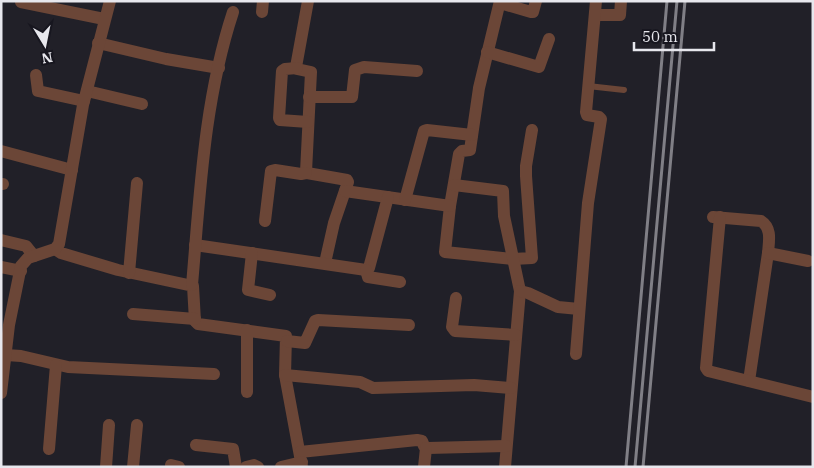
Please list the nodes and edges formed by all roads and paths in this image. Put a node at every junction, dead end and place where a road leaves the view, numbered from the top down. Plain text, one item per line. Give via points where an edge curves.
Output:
1 (110, 1) edge
2 (308, 1) edge
3 (536, 1) edge
4 (596, 1) edge
5 (621, 1) edge
6 (21, 2) edge
7 (500, 2) edge
8 (233, 12) dead end
9 (595, 15) junction
10 (104, 19) junction
11 (550, 39) dead end
12 (98, 43) junction
13 (487, 52) junction
14 (219, 68) junction
15 (297, 68) junction
16 (417, 71) dead end
17 (36, 74) dead end
18 (588, 86) junction
19 (624, 90) dead end
20 (85, 96) junction
21 (309, 97) junction
22 (142, 104) dead end
23 (308, 122) junction
24 (532, 130) dead end
25 (472, 135) junction
26 (1, 151) edge
27 (72, 170) junction
28 (306, 173) junction
29 (137, 183) dead end
30 (454, 185) junction
31 (345, 191) junction
32 (388, 197) junction
33 (405, 200) junction
34 (450, 206) junction
35 (265, 221) dead end
36 (1, 240) edge
37 (195, 244) junction
38 (55, 249) junction
39 (252, 253) junction
40 (768, 253) junction
41 (34, 256) junction
42 (513, 258) junction
43 (808, 261) dead end
44 (325, 263) junction
45 (1, 268) edge
46 (366, 270) junction
47 (21, 271) junction
48 (129, 273) junction
49 (400, 282) dead end
50 (192, 285) junction
51 (520, 291) junction
52 (270, 295) dead end
53 (456, 298) dead end
54 (579, 309) junction
55 (133, 314) dead end
56 (195, 319) junction
57 (409, 325) dead end
58 (5, 327) edge
59 (247, 330) junction
60 (516, 334) junction
61 (287, 341) junction
62 (576, 354) dead end
63 (6, 355) junction
64 (56, 365) junction
65 (214, 374) dead end
66 (285, 375) junction
67 (749, 381) junction
68 (511, 388) junction
69 (247, 392) dead end
70 (1, 393) edge
71 (813, 397) edge
72 (108, 425) dead end
73 (137, 425) dead end
74 (196, 445) dead end
75 (506, 446) junction
76 (426, 448) junction
77 (49, 450) dead end
78 (301, 460) edge
79 (106, 467) edge
80 (133, 467) edge
81 (236, 467) edge
82 (246, 467) edge
83 (258, 467) edge
84 (281, 467) edge
85 (424, 467) edge
86 (505, 467) edge

1 - 10 street
2 - 15 street
3 - 7 street via 533,12
4 - 9 street
5 - 9 street via 620,15
6 - 10 street
7 - 13 street
8 - 14 street
9 - 18 street
10 - 12 street
11 - 13 street via 539,67
12 - 14 street
12 - 20 street
13 - 25 street
14 - 37 street via 208,112
15 - 21 street via 310,71
15 - 23 street via 282,71 279,118
16 - 21 street via 358,68 355,70 352,97
17 - 20 street via 38,91
18 - 19 lane
18 - 54 street via 586,114 601,120 588,203
20 - 22 street
20 - 27 street
21 - 23 street
23 - 28 street
24 - 42 street via 526,171 533,256 531,259
25 - 30 street via 470,150 459,154
25 - 33 street via 424,131
26 - 27 street
27 - 38 street via 59,244
28 - 31 street via 346,180
28 - 35 street via 272,171
29 - 48 street
30 - 34 street
30 - 42 street via 503,191 504,216
31 - 32 street
31 - 44 street
32 - 33 street
32 - 46 street
33 - 34 street
34 - 42 street via 445,252
36 - 41 street via 26,246
37 - 39 street
37 - 50 street
38 - 41 street
38 - 48 street via 61,254
39 - 44 street
39 - 52 street via 248,290
40 - 43 street
40 - 67 street
40 - 67 street via 770,236 766,224 717,217 706,368
41 - 47 street via 24,262
42 - 51 street
44 - 46 street
45 - 47 street
46 - 49 street via 368,277
47 - 58 street
48 - 50 street
50 - 56 street
51 - 54 street via 554,306
51 - 60 street
53 - 60 street via 452,327 455,331
54 - 62 street
55 - 56 street
56 - 59 street via 198,324
57 - 61 street via 318,320 305,342
58 - 63 street
59 - 61 street via 284,335
59 - 69 street
60 - 68 street
61 - 66 street
63 - 64 street
63 - 70 street
64 - 65 street
64 - 77 street
66 - 68 street via 360,382 373,388 474,385
66 - 78 street
67 - 71 street
68 - 75 street
72 - 79 street
73 - 80 street
74 - 81 street via 233,449
75 - 76 street
75 - 86 street
76 - 78 street via 422,441 417,440
76 - 85 street
78 - 84 street
82 - 83 street

